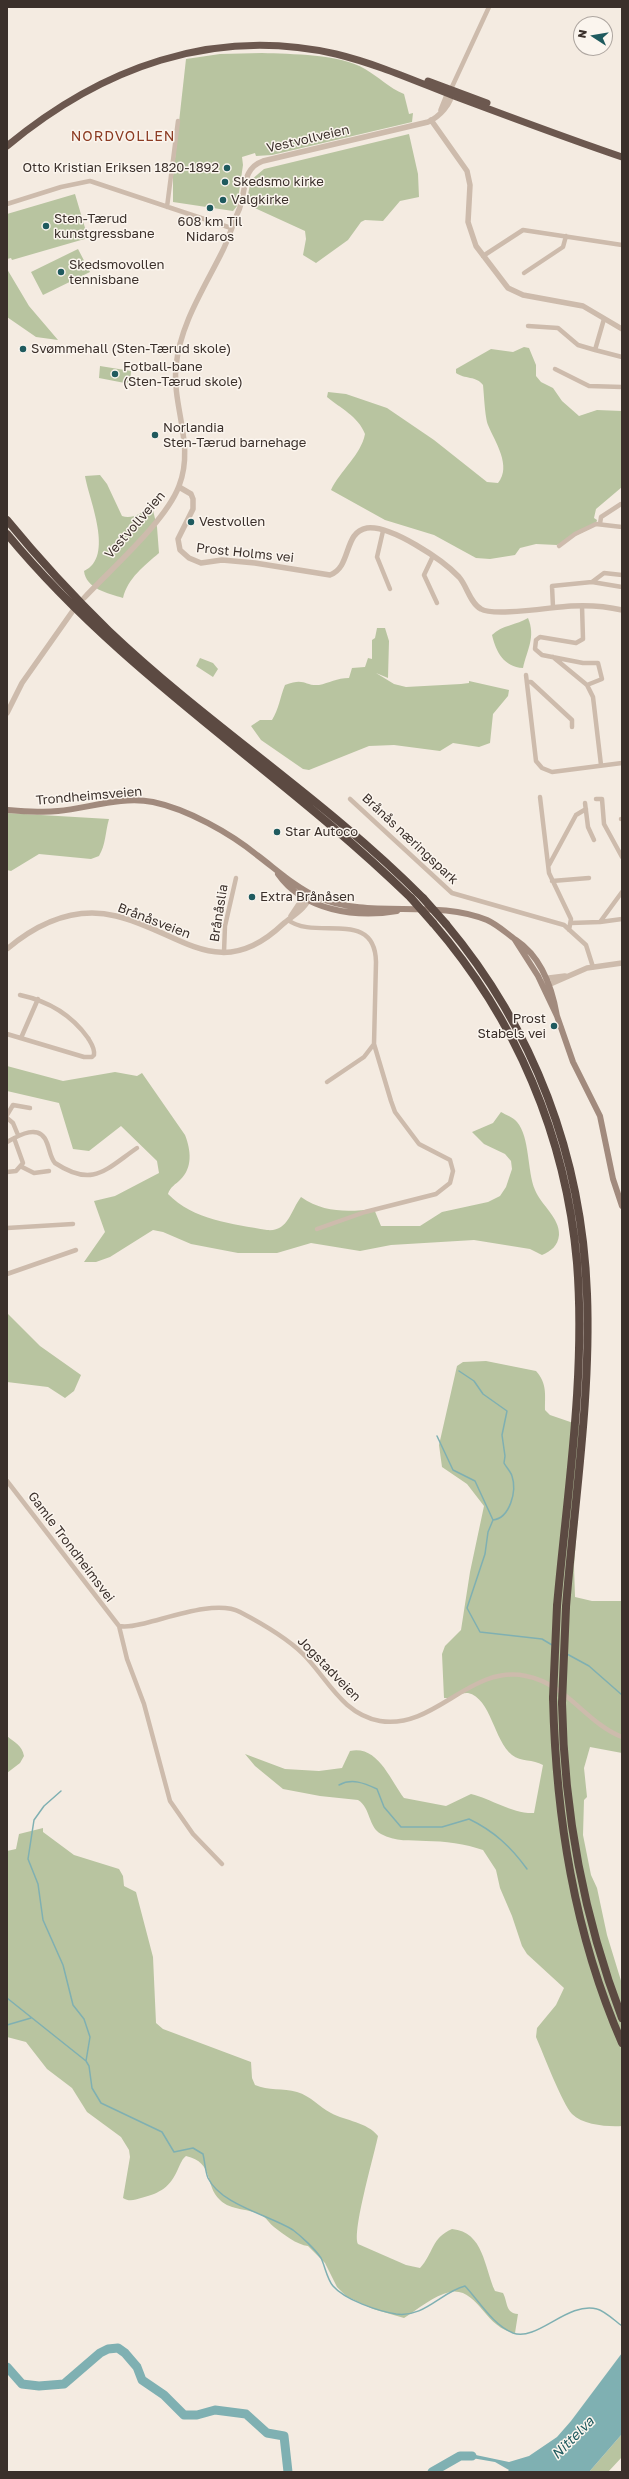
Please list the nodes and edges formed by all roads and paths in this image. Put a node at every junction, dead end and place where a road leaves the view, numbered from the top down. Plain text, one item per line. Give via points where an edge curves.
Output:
1 (489, 7) edge
2 (450, 92) junction
3 (431, 120) junction
4 (178, 121) dead end
5 (7, 146) edge
6 (622, 157) edge
7 (7, 204) edge
8 (168, 207) junction
9 (231, 228) junction
10 (566, 236) junction
11 (622, 245) edge
12 (483, 256) junction
13 (524, 273) dead end
14 (604, 319) junction
15 (528, 326) dead end
16 (622, 329) edge
17 (596, 350) junction
18 (622, 357) edge
19 (555, 369) dead end
20 (622, 387) edge
21 (179, 487) junction
22 (621, 504) edge
23 (7, 520) edge
24 (600, 524) junction
25 (622, 527) edge
26 (384, 531) junction
27 (7, 534) edge
28 (559, 546) dead end
29 (433, 556) junction
30 (622, 575) edge
31 (592, 582) junction
32 (622, 587) edge
33 (390, 589) dead end
34 (84, 598) dead end
35 (437, 603) dead end
36 (582, 606) junction
37 (553, 607) junction
38 (622, 610) edge
39 (72, 612) dead end
40 (553, 657) junction
41 (526, 675) dead end
42 (527, 682) junction
43 (587, 685) junction
44 (7, 713) edge
45 (572, 728) dead end
46 (622, 762) edge
47 (601, 765) junction
48 (540, 797) dead end
49 (350, 799) dead end
50 (596, 799) dead end
51 (585, 803) dead end
52 (586, 809) junction
53 (7, 810) edge
54 (606, 828) junction
55 (601, 832) dead end
56 (594, 840) dead end
57 (622, 857) edge
58 (548, 865) junction
59 (275, 870) junction
60 (236, 878) dead end
61 (589, 878) dead end
62 (552, 881) junction
63 (622, 892) edge
64 (310, 893) junction
65 (306, 898) junction
66 (403, 910) junction
67 (289, 918) junction
68 (622, 919) edge
69 (600, 922) junction
70 (571, 923) junction
71 (569, 930) junction
72 (7, 949) edge
73 (224, 952) junction
74 (622, 963) edge
75 (593, 967) junction
76 (545, 983) junction
77 (20, 995) dead end
78 (38, 999) junction
79 (7, 1034) edge
80 (21, 1038) junction
81 (374, 1044) junction
82 (327, 1082) dead end
83 (30, 1108) dead end
84 (7, 1117) edge
85 (16, 1137) junction
86 (7, 1142) edge
87 (137, 1148) dead end
88 (22, 1166) junction
89 (7, 1172) edge
90 (49, 1172) dead end
91 (622, 1206) edge
92 (73, 1224) dead end
93 (7, 1228) edge
94 (317, 1229) dead end
95 (76, 1250) dead end
96 (7, 1274) edge
97 (7, 1481) edge
98 (119, 1626) junction
99 (622, 1737) edge
100 (222, 1864) dead end
101 (622, 2018) edge
102 (622, 2043) edge

1 - 2 street
2 - 3 street, Vestvollveien via 440,112
2 - 5 highway via 346,57 312,50 264,46 204,49 151,62 98,84 52,110
2 - 6 highway
3 - 9 street, Vestvollveien via 258,164 247,176 241,204
3 - 12 street via 467,171 470,185 470,234
4 - 8 street
7 - 8 street via 86,181 100,183
8 - 9 street
9 - 21 street, Vestvollveien via 221,254 191,312 179,350 176,384 186,451
10 - 11 street
10 - 12 street via 523,230
10 - 13 street via 562,247
12 - 14 street via 508,288 515,292 577,304
14 - 16 street
14 - 17 street
15 - 17 street via 558,328 578,345
17 - 18 street
19 - 20 street via 585,385
21 - 26 street, Prost Holms vei via 192,496 194,507 179,535 178,544 184,554 198,562 236,560 330,575 342,566 352,539 358,532 367,528
21 - 34 street, Vestvollveien via 160,516
22 - 24 street via 604,514
23 - 101 highway, bridge via 52,572 110,632 193,704 348,828 423,898 446,924 493,987 532,1058 556,1116 576,1190 585,1264 587,1326 583,1419 566,1607 562,1703 564,1769 577,1865 606,1976
24 - 25 street
24 - 28 street via 589,527
26 - 29 street, Prost Holms vei
26 - 33 street via 377,557
27 - 102 highway, bridge via 72,606 149,678 340,833 411,898 478,980 519,1050 547,1119 567,1192 577,1264 578,1325 574,1412 557,1606 553,1698 555,1772 568,1866 579,1915 597,1976
29 - 35 street via 426,568 425,577
29 - 37 street, Prost Holms vei via 459,577 482,610 494,612
30 - 31 street via 604,573
31 - 32 street
31 - 37 street via 552,586
36 - 37 street, Prost Holms vei
36 - 38 street, Prost Holms vei
36 - 40 street via 585,636 580,642 545,636 536,640 534,647 538,653
39 - 44 street via 22,683
40 - 43 street
40 - 43 street via 586,664 598,663 602,679
41 - 42 street
42 - 45 street via 531,682 572,720
42 - 47 street via 535,756 539,765 552,772
43 - 47 street via 593,697
46 - 47 street
48 - 58 street
49 - 71 street, Brånås næringspark via 452,893 557,922
50 - 54 street via 602,799
51 - 52 street
52 - 56 street via 588,827
52 - 58 street via 576,815
53 - 59 main road, Trondheimsveien via 52,812 120,801 152,802 170,807 216,828 246,846
54 - 55 street
54 - 57 street
58 - 62 street
59 - 64 main road, Trondheimsveien
59 - 65 main road, Trondheimsveien via 288,885
60 - 73 street, Brånåslia via 225,926
61 - 62 street
62 - 70 street
63 - 69 street
64 - 65 street, Brånåsveien
64 - 66 main road, Trondheimsveien via 344,905
65 - 66 main road, Trondheimsveien via 330,908 349,912
65 - 67 street, Brånåsveien
66 - 76 main road, Trondheimsveien via 450,911 494,924 514,939
67 - 73 street, Brånåsveien via 260,942
67 - 81 street via 302,928 357,931 371,942 376,954
68 - 69 street
69 - 70 street
70 - 71 street
71 - 75 street via 586,945
72 - 73 street, Brånåsveien via 44,924 66,916 94,913 126,919 196,949
74 - 75 street
75 - 76 street
76 - 91 main road, Trondheimsveien via 573,1062 600,1116 613,1179
77 - 78 street
78 - 80 street
78 - 80 street via 72,1019 90,1041 94,1055 84,1057
79 - 80 street
81 - 82 street via 364,1057
81 - 94 street via 395,1112 419,1144 450,1160 451,1179 448,1186 436,1194 365,1212
83 - 84 street via 13,1105
84 - 85 street via 13,1123
85 - 86 street
85 - 87 street via 31,1131 42,1135 55,1163 87,1176 98,1175
85 - 88 street
88 - 89 street via 16,1171
88 - 90 street via 34,1173
92 - 93 street
95 - 96 street
97 - 98 street, Gamle Trondheimsvei
98 - 99 street, Jogstadveien via 134,1626 208,1609 234,1609 293,1646 346,1705 371,1719 397,1721 410,1718 486,1678 520,1674 558,1689 609,1730
98 - 100 street via 127,1659 144,1704 170,1801 192,1834

